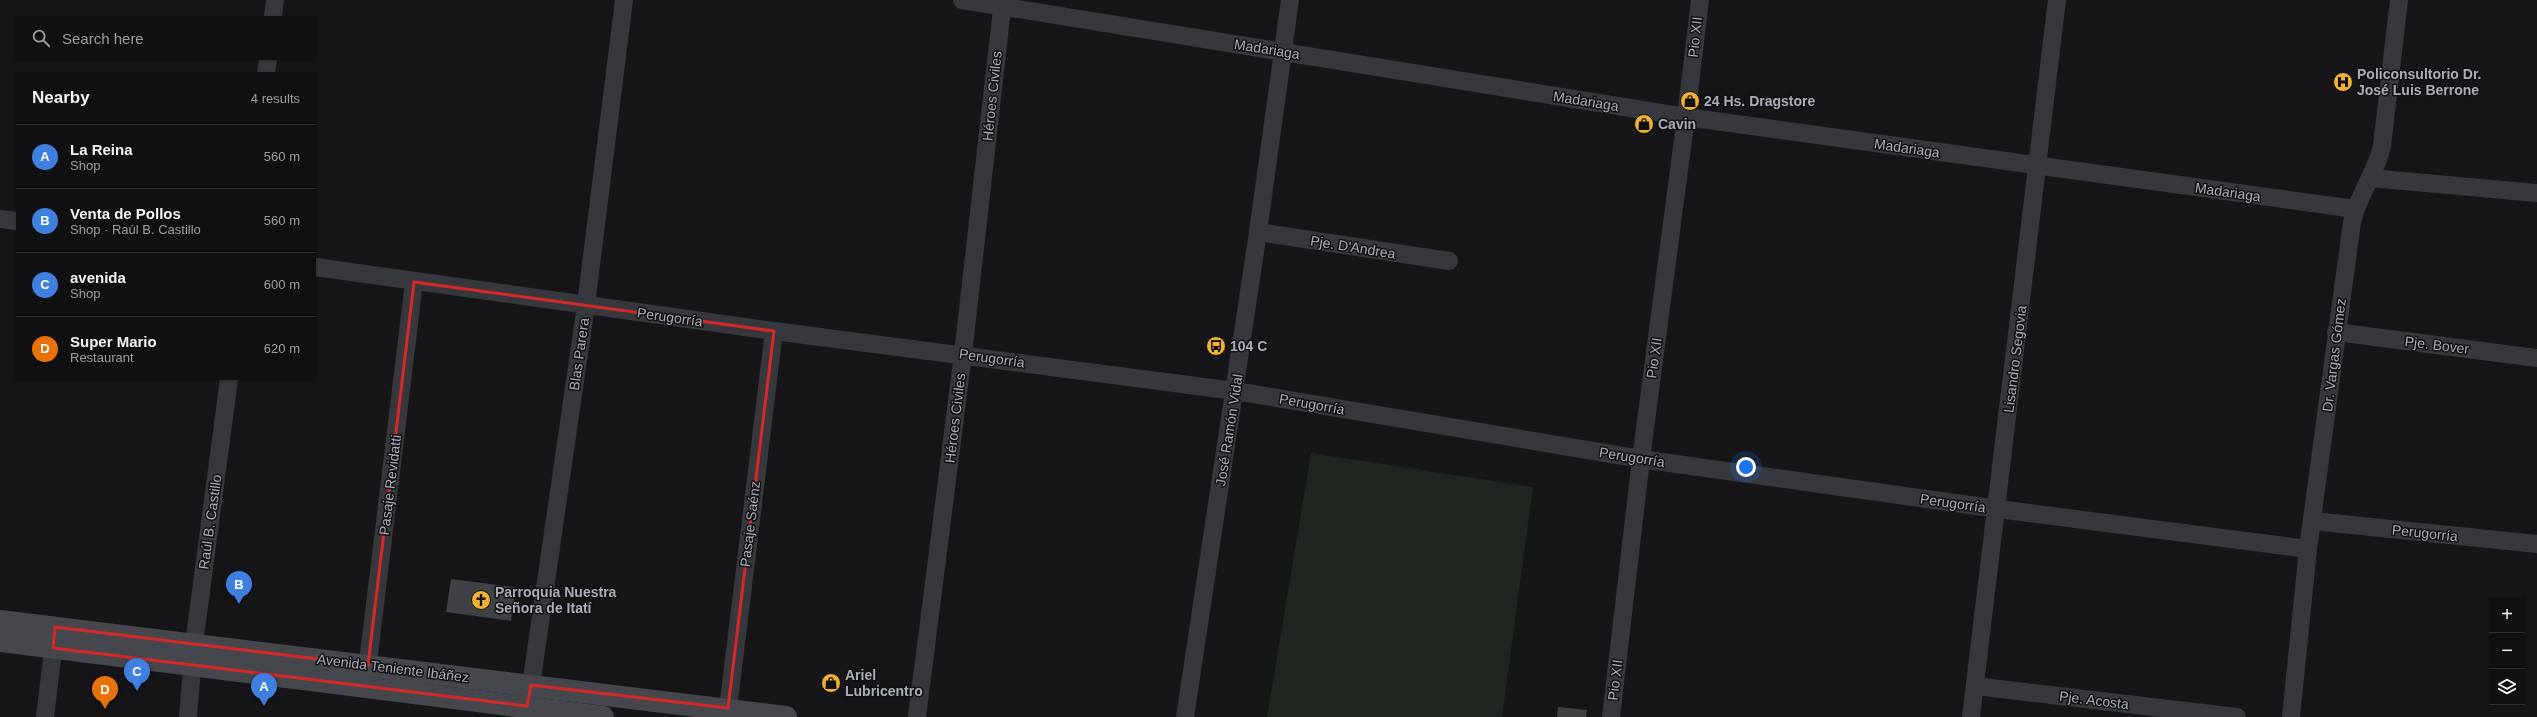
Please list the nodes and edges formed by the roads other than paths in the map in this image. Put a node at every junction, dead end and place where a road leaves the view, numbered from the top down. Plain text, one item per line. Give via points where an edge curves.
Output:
1 (275, 0) edge
2 (624, 0) edge
3 (962, 0) edge
4 (1290, 0) edge
5 (1700, 0) edge
6 (2057, 0) edge
7 (2399, 0) edge
8 (1003, 2) edge
9 (273, 16) edge
10 (1282, 51) junction
11 (268, 60) edge
12 (266, 72) edge
13 (1686, 117) junction
14 (2038, 166) junction
15 (2370, 178) junction
16 (2537, 193) edge
17 (2355, 209) junction
18 (0, 219) edge
19 (16, 221) edge
20 (1258, 232) junction
21 (1448, 261) dead end
22 (316, 267) edge
23 (414, 282) junction
24 (586, 306) junction
25 (774, 331) junction
26 (2336, 332) junction
27 (963, 354) junction
28 (2537, 358) edge
29 (229, 380) edge
30 (1235, 391) junction
31 (1641, 459) junction
32 (1998, 510) junction
33 (2313, 521) junction
34 (2537, 544) edge
35 (2308, 549) junction
36 (0, 621) edge
37 (54, 638) junction
38 (0, 641) edge
39 (194, 654) junction
40 (368, 665) junction
41 (1975, 686) junction
42 (365, 688) junction
43 (529, 696) junction
44 (727, 713) edge
45 (45, 717) edge
46 (188, 717) edge
47 (603, 717) edge
48 (786, 717) edge
49 (917, 717) edge
50 (1185, 717) edge
51 (1611, 717) edge
52 (1971, 717) edge
53 (2237, 717) edge
54 (2291, 717) edge

1 - 9 street
2 - 24 street, Blas Parera
3 - 8 street, Madariaga
4 - 10 street, José Ramón Vidal
5 - 13 street, Pio XII
6 - 14 street, Lisandro Segovia
7 - 15 street, Dr. Vargas Gómez via 2382,146 2378,163
8 - 10 street, Madariaga
8 - 27 street, Héroes Civiles
10 - 13 street, Madariaga
10 - 20 street, José Ramón Vidal
11 - 12 street
13 - 14 street, Madariaga
13 - 31 street, Pio XII
14 - 17 street, Madariaga
14 - 32 street, Lisandro Segovia
15 - 16 street
15 - 17 street, Dr. Vargas Gómez
17 - 26 street, Dr. Vargas Gómez
18 - 19 street
20 - 21 street, Pje. D'Andrea
20 - 30 street, José Ramón Vidal
22 - 23 street, Perugorría
23 - 24 street, Perugorría
23 - 40 street, Pasaje Revidatti
24 - 25 street, Perugorría
24 - 43 street, Blas Parera
25 - 27 street, Perugorría
25 - 44 street, Pasaje Saénz
26 - 28 street, Pje. Bover
26 - 33 street, Dr. Vargas Gómez
27 - 30 street, Perugorría
27 - 49 street, Héroes Civiles
29 - 39 street, Raúl B. Castillo
30 - 31 street, Perugorría
30 - 50 street, José Ramón Vidal
31 - 32 street, Perugorría
31 - 51 street, Pio XII
32 - 35 street, Perugorría
32 - 41 street, Lisandro Segovia
33 - 34 street, Perugorría
33 - 35 street, Dr. Vargas Gómez
35 - 54 street, Dr. Vargas Gómez
36 - 37 main road, Avenida Teniente Ibáñez
37 - 38 main road, Avenida Teniente Ibáñez
37 - 39 main road, Avenida Teniente Ibáñez
37 - 45 street
39 - 40 main road, Avenida Teniente Ibáñez
39 - 42 main road, Avenida Teniente Ibáñez
39 - 46 street, Raúl B. Castillo
40 - 42 street, Pasaje Revidatti
40 - 43 main road, Avenida Teniente Ibáñez
41 - 52 street, Lisandro Segovia
41 - 53 street, Pje. Acosta
42 - 43 main road, Avenida Teniente Ibáñez
43 - 44 main road, Avenida Teniente Ibáñez
43 - 47 main road, Avenida Teniente Ibáñez
44 - 48 main road, Avenida Teniente Ibáñez

